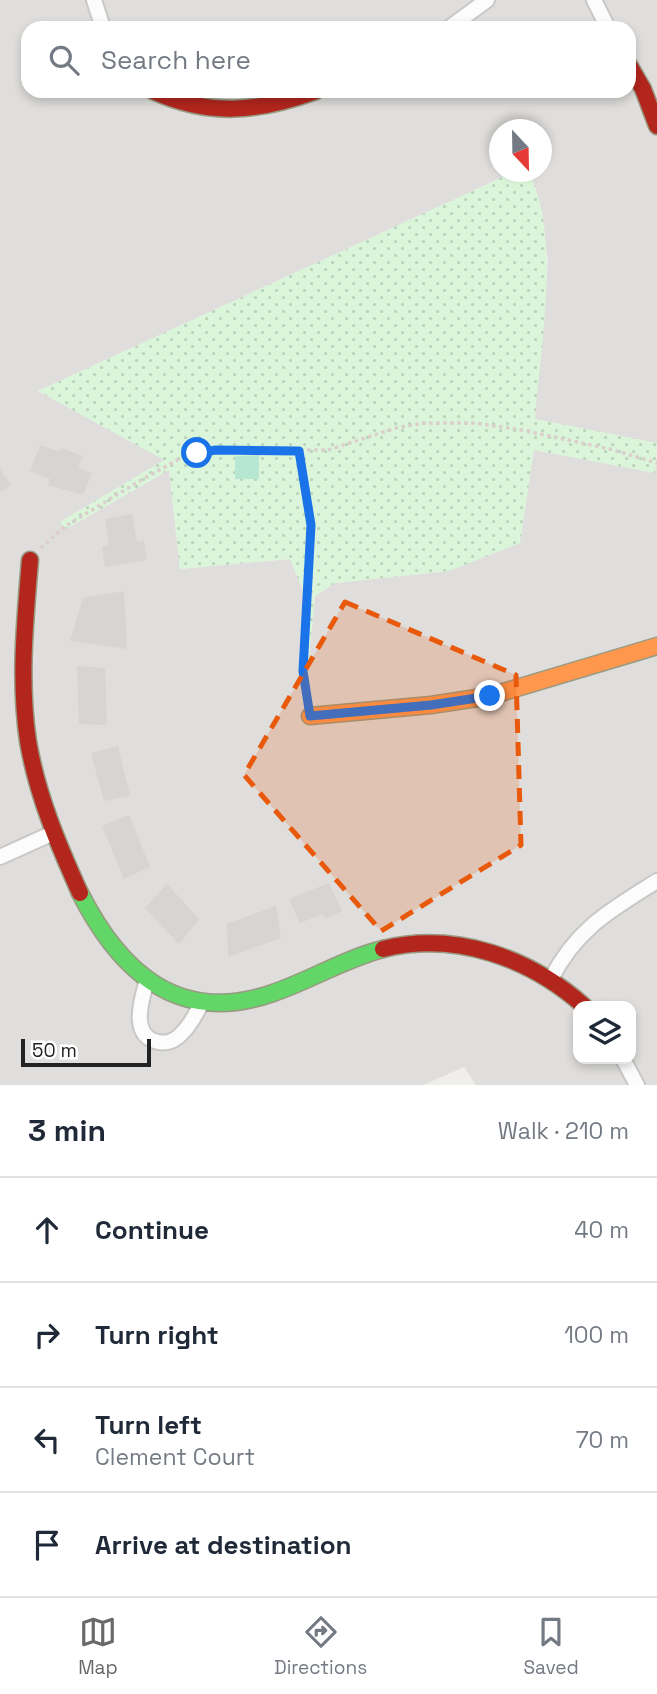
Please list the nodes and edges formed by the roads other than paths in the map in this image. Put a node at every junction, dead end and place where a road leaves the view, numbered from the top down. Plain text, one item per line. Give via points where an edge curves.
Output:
1 (94, 0) edge
2 (486, 0) edge
3 (594, 0) edge
4 (101, 21) edge
5 (458, 21) edge
6 (604, 21) edge
7 (636, 76) edge
8 (169, 98) edge
9 (299, 98) edge
10 (654, 105) edge
11 (657, 125) edge
12 (30, 560) road end
13 (657, 646) edge
14 (310, 716) road end
15 (53, 833) junction
16 (0, 857) edge
17 (657, 881) edge
18 (551, 979) junction
19 (147, 980) junction
20 (203, 1001) junction
21 (578, 1001) edge
22 (625, 1064) edge
23 (637, 1085) edge

1 - 4 street
2 - 5 street
3 - 6 street
7 - 10 street
8 - 9 street via 187,106 223,110
10 - 11 street
12 - 15 street via 22,674 26,723
13 - 14 street via 490,696
15 - 16 street
15 - 19 street via 101,934 123,962
17 - 18 street via 593,923 569,949
18 - 20 street via 486,951 414,944 363,954 256,998
18 - 21 street
19 - 20 street via 169,992
19 - 20 street via 139,1022 148,1039 166,1043 180,1036
22 - 23 street

